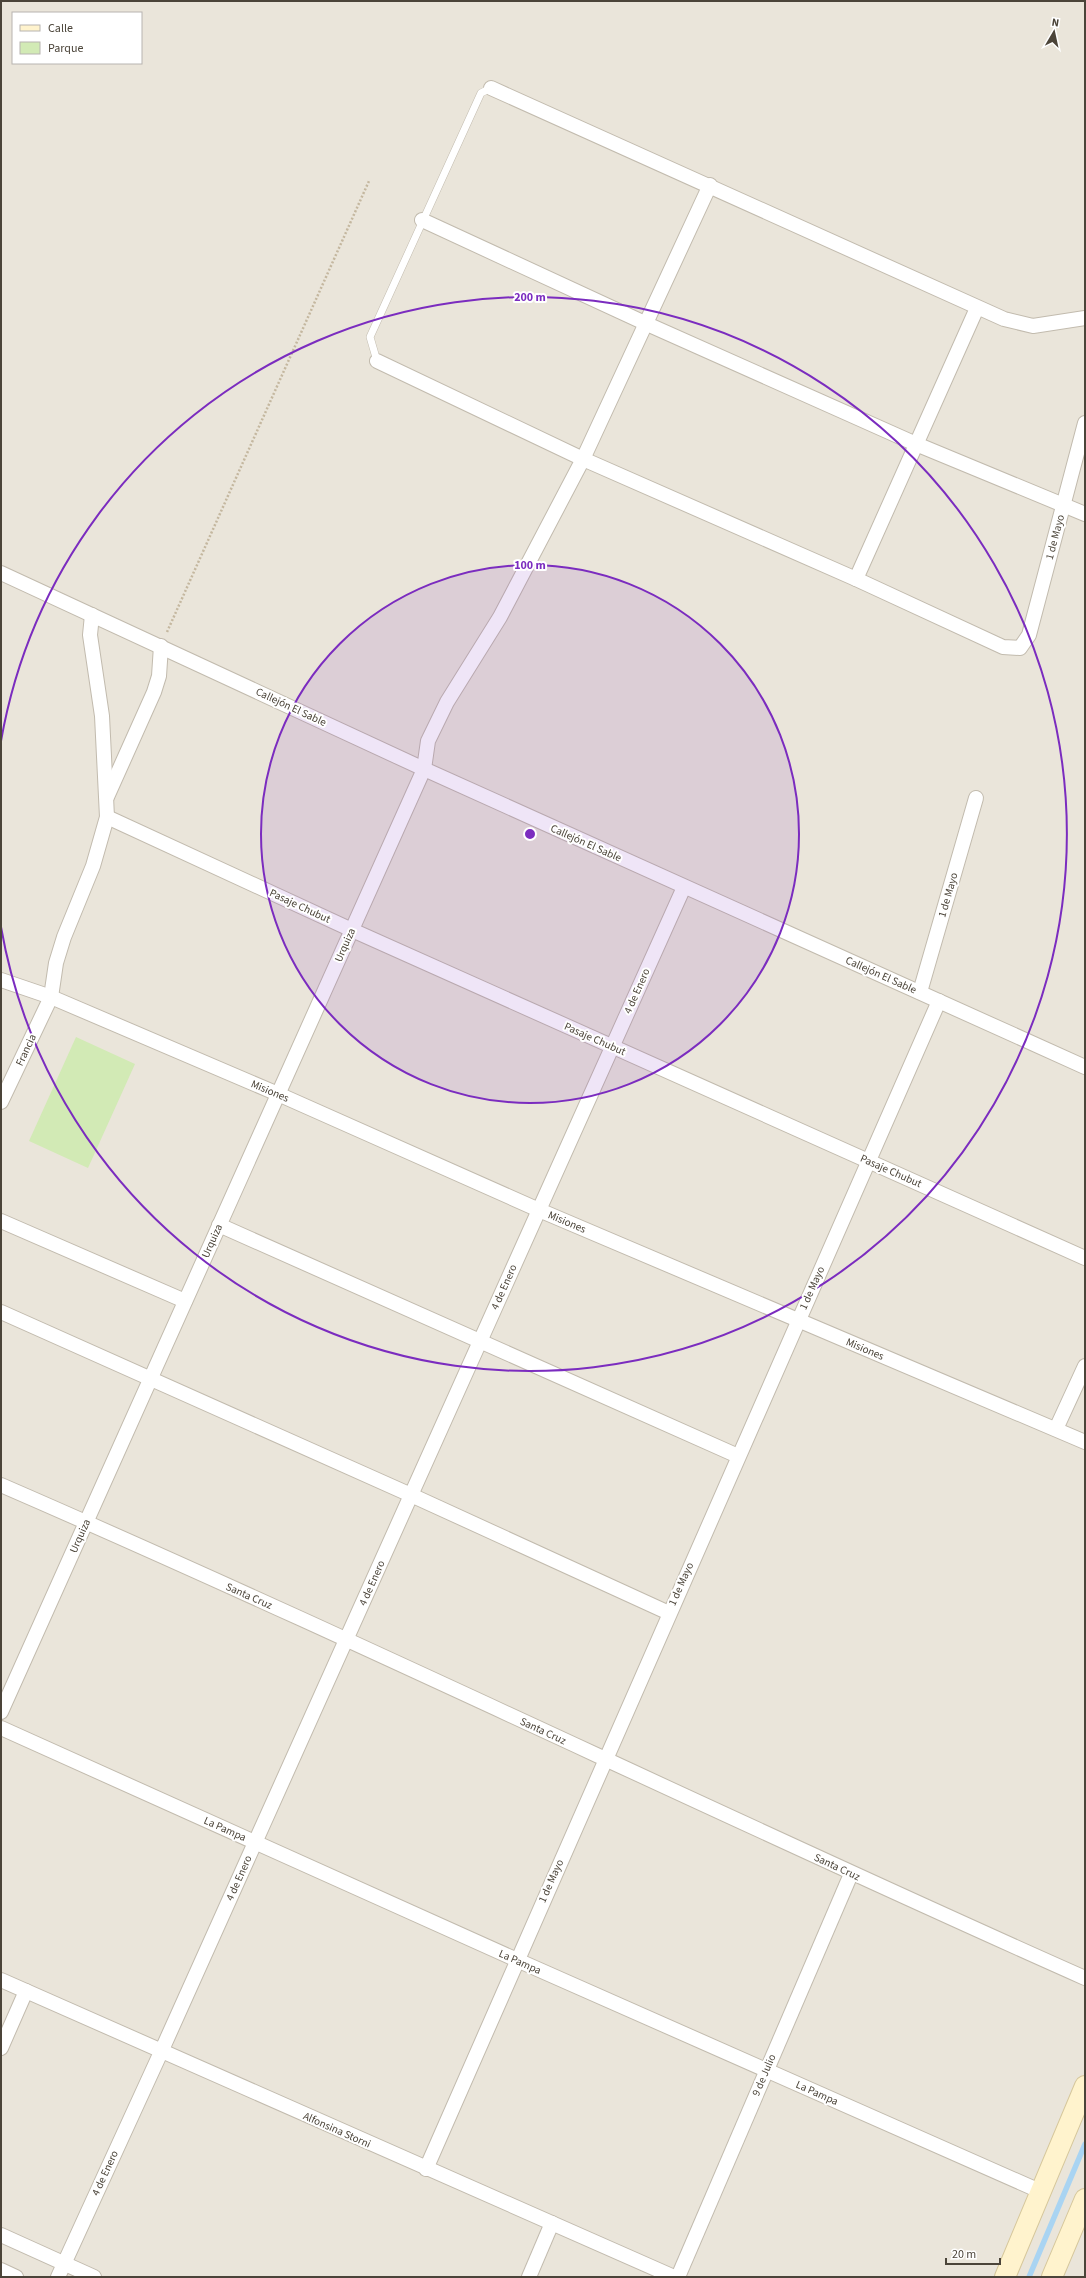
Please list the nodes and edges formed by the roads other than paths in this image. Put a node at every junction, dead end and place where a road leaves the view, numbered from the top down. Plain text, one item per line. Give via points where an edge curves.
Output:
1 (491, 88) joint
2 (710, 185) junction
3 (422, 220) junction
4 (977, 308) junction
5 (1085, 318) edge
6 (647, 324) junction
7 (376, 361) joint
8 (1085, 423) edge
9 (916, 444) junction
10 (584, 459) junction
11 (1063, 505) junction
12 (1085, 514) edge
13 (1, 573) edge
14 (856, 579) junction
15 (92, 615) junction
16 (161, 646) junction
17 (424, 769) junction
18 (976, 798) dead end
19 (106, 799) junction
20 (107, 817) junction
21 (684, 887) junction
22 (352, 930) junction
23 (1, 980) edge
24 (920, 992) junction
25 (50, 997) junction
26 (939, 1001) junction
27 (612, 1046) junction
28 (1085, 1067) edge
29 (278, 1094) junction
30 (1, 1102) edge
31 (869, 1161) junction
32 (539, 1210) junction
33 (1, 1221) edge
34 (219, 1226) junction
35 (1085, 1258) edge
36 (185, 1301) junction
37 (1, 1312) edge
38 (797, 1320) junction
39 (480, 1341) junction
40 (1085, 1366) edge
41 (150, 1379) junction
42 (1056, 1429) junction
43 (1085, 1442) edge
44 (738, 1456) junction
45 (1, 1485) edge
46 (411, 1495) junction
47 (86, 1522) junction
48 (669, 1614) junction
49 (346, 1640) junction
50 (1, 1712) edge
51 (1, 1728) edge
52 (604, 1760) junction
53 (255, 1842) junction
54 (851, 1874) junction
55 (517, 1960) junction
56 (1085, 1978) edge
57 (1, 1980) edge
58 (26, 1991) junction
59 (1, 2048) edge
60 (161, 2052) junction
61 (766, 2070) junction
62 (1085, 2086) edge
63 (426, 2168) junction
64 (1042, 2192) junction
65 (1085, 2199) edge
66 (552, 2224) junction
67 (1, 2235) edge
68 (64, 2264) junction
69 (1, 2270) edge
70 (16, 2277) edge
71 (58, 2277) edge
72 (94, 2277) edge
73 (529, 2277) edge
74 (674, 2277) edge
75 (678, 2277) edge
76 (1005, 2277) edge
77 (1052, 2277) edge

1 - 2 street
1 - 3 lane via 481,93
2 - 4 street
2 - 6 street, Urquiza
3 - 6 street
3 - 7 lane via 370,337
4 - 5 street via 1004,319 1033,326
4 - 9 street
6 - 9 street
6 - 10 street, Urquiza
7 - 10 street
8 - 11 street, 1 de Mayo
9 - 11 street
9 - 14 street
10 - 14 street
10 - 17 street, Urquiza via 500,617 447,702 428,741
11 - 12 street
11 - 14 street, 1 de Mayo via 1029,635 1020,648 1003,648
13 - 15 street, Callejón El Sable
15 - 16 street, Callejón El Sable
15 - 19 street, Francia via 90,635 102,716
16 - 17 street, Callejón El Sable
16 - 19 street via 159,676 154,692
17 - 21 street, Callejón El Sable
17 - 22 street, Urquiza
18 - 24 street, 1 de Mayo
19 - 20 street, Francia
20 - 22 street, Pasaje Chubut
20 - 25 street, Francia via 93,866 64,937
21 - 24 street, Callejón El Sable
21 - 27 street, 4 de Enero
22 - 27 street, Pasaje Chubut
22 - 29 street, Urquiza
23 - 25 street, Misiones
24 - 26 street, Callejón El Sable
25 - 29 street, Misiones
25 - 30 street, Francia
26 - 28 street, Callejón El Sable
26 - 31 street, 1 de Mayo
27 - 31 street, Pasaje Chubut
27 - 32 street, 4 de Enero
29 - 32 street, Misiones
29 - 34 street, Urquiza
31 - 35 street, Pasaje Chubut
31 - 38 street, 1 de Mayo
32 - 38 street, Misiones
32 - 39 street, 4 de Enero
33 - 36 street
34 - 36 street, Urquiza
34 - 39 street
36 - 41 street, Urquiza
37 - 41 street
38 - 42 street, Misiones
38 - 44 street, 1 de Mayo
39 - 44 street
39 - 46 street, 4 de Enero
40 - 42 street
41 - 46 street
41 - 47 street, Urquiza
42 - 43 street, Misiones
44 - 48 street, 1 de Mayo
45 - 47 street, Santa Cruz
46 - 48 street
46 - 49 street, 4 de Enero
47 - 49 street, Santa Cruz
47 - 50 street, Urquiza
48 - 52 street, 1 de Mayo
49 - 52 street, Santa Cruz
49 - 53 street, 4 de Enero
51 - 53 street, La Pampa
52 - 54 street, Santa Cruz
52 - 55 street, 1 de Mayo
53 - 55 street, La Pampa
53 - 60 street, 4 de Enero
54 - 56 street, Santa Cruz
54 - 61 street, 9 de Julio
55 - 61 street, La Pampa
55 - 63 street, 1 de Mayo
57 - 58 street, Alfonsina Storni
58 - 59 street
58 - 60 street, Alfonsina Storni
60 - 63 street, Alfonsina Storni
60 - 68 street, 4 de Enero
61 - 64 street, La Pampa
61 - 75 street, 9 de Julio
62 - 64 main road
63 - 66 street, Alfonsina Storni
64 - 76 main road
65 - 77 main road
66 - 73 street
66 - 74 street, Alfonsina Storni
67 - 68 street
68 - 71 street, 4 de Enero
68 - 72 street
69 - 70 street

